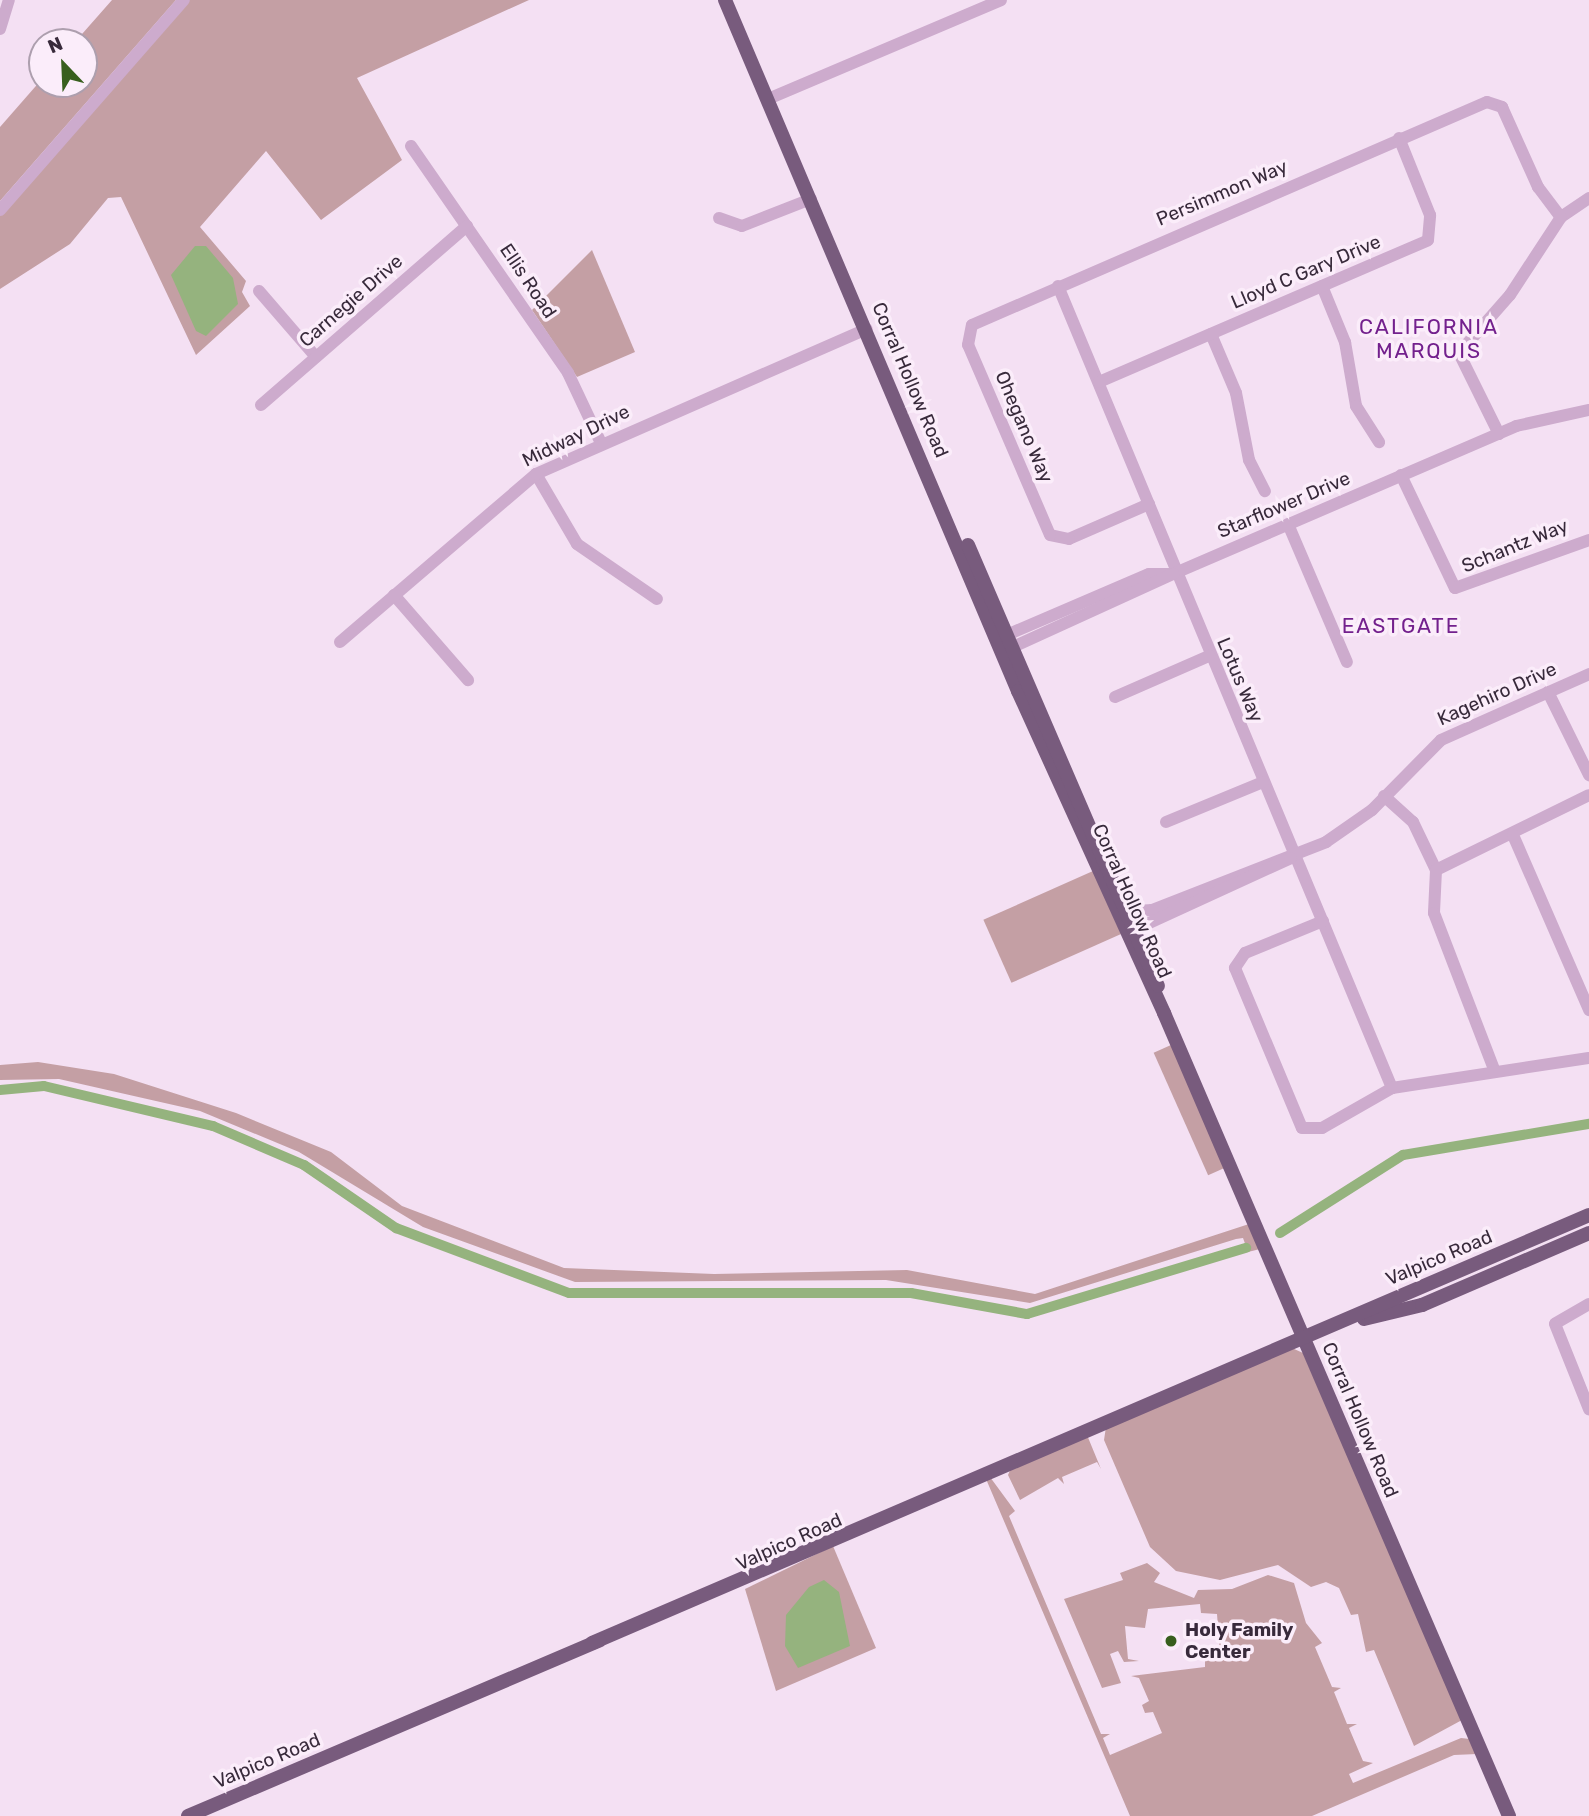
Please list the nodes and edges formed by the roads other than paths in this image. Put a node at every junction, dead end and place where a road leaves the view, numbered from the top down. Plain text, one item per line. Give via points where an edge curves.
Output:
1 (9, 0) edge
2 (184, 0) edge
3 (725, 0) edge
4 (1001, 0) edge
5 (0, 29) edge
6 (768, 99) junction
7 (1399, 138) junction
8 (411, 146) dead end
9 (1589, 198) edge
10 (811, 199) junction
11 (0, 210) edge
12 (1561, 217) junction
13 (719, 218) dead end
14 (467, 226) junction
15 (1058, 286) junction
16 (1322, 286) junction
17 (259, 291) dead end
18 (970, 328) joint
19 (867, 329) junction
20 (1211, 334) junction
21 (316, 357) junction
22 (1099, 382) junction
23 (261, 405) dead end
24 (1589, 411) edge
25 (1499, 434) junction
26 (1379, 442) dead end
27 (601, 443) junction
28 (536, 474) junction
29 (1401, 475) junction
30 (1265, 491) dead end
31 (1149, 505) junction
32 (1288, 524) junction
33 (1589, 540) edge
34 (1174, 573) junction
35 (394, 594) junction
36 (657, 598) dead end
37 (340, 642) dead end
38 (1008, 642) junction
39 (1209, 656) junction
40 (1347, 662) dead end
41 (1589, 674) edge
42 (468, 680) dead end
43 (1548, 692) junction
44 (1115, 696) dead end
45 (1589, 775) edge
46 (1262, 782) junction
47 (1589, 795) edge
48 (1384, 796) junction
49 (1073, 817) junction
50 (1166, 822) dead end
51 (1513, 835) junction
52 (1294, 855) junction
53 (1436, 870) junction
54 (1123, 901) junction
55 (1323, 921) junction
56 (1136, 929) junction
57 (1589, 1010) edge
58 (1164, 1013) junction
59 (1589, 1058) edge
60 (1495, 1072) junction
61 (1392, 1088) junction
62 (1589, 1215) edge
63 (1589, 1233) edge
64 (1589, 1304) edge
65 (1303, 1337) junction
66 (1589, 1406) edge
67 (188, 1816) edge
68 (1509, 1816) edge

1 - 5 street
2 - 11 street
3 - 6 main road, Corral Hollow Road
4 - 6 street
6 - 10 main road, Corral Hollow Road
7 - 12 street, Persimmon Way via 1494,102 1511,123 1543,197
7 - 15 street, Persimmon Way
7 - 16 street, Lloyd C Gary Drive via 1432,235
8 - 14 street, Ellis Road
9 - 12 street
10 - 13 street via 743,226
10 - 19 main road, Corral Hollow Road
12 - 25 street via 1510,295 1460,353
14 - 21 street, Carnegie Drive
14 - 27 street, Ellis Road via 568,373
15 - 18 street, Persimmon Way
15 - 22 street, Lotus Way
16 - 20 street, Lloyd C Gary Drive
16 - 26 street via 1345,342 1356,406
17 - 21 street
18 - 31 street, Ohegano Way via 968,345 1054,539 1069,539
19 - 27 street, Midway Drive
19 - 38 main road, Corral Hollow Road
20 - 22 street, Lloyd C Gary Drive
20 - 30 street
21 - 23 street, Carnegie Drive
22 - 31 street, Lotus Way
24 - 25 street, Starflower Drive
25 - 29 street, Starflower Drive
27 - 28 street, Midway Drive
28 - 35 street, Midway Drive
28 - 36 street via 577,544
29 - 32 street, Starflower Drive
29 - 33 street, Schantz Way via 1455,588
31 - 34 street, Lotus Way
32 - 34 street, Starflower Drive
32 - 40 street
34 - 38 street, Starflower Drive
34 - 39 street, Lotus Way
35 - 37 street, Midway Drive
35 - 42 street
38 - 49 main road, Corral Hollow Road
38 - 54 main road
39 - 44 street
39 - 46 street, Lotus Way
41 - 43 street, Kagehiro Drive
43 - 45 street via 1573,751
43 - 48 street, Kagehiro Drive via 1441,740
46 - 50 street
46 - 52 street, Lotus Way
47 - 51 street
48 - 52 street, Kagehiro Drive via 1356,824
48 - 53 street via 1413,822
49 - 56 street via 1123,920
49 - 58 main road, Corral Hollow Road
51 - 53 street
51 - 57 street
52 - 54 street via 1152,910 1137,911
52 - 55 street, Lotus Way
52 - 56 street
53 - 60 street via 1434,913
54 - 56 main road
55 - 61 street, Lotus Way
55 - 61 street via 1245,953 1236,962 1239,985 1302,1128 1322,1128
56 - 58 main road
58 - 65 main road, Corral Hollow Road
59 - 60 street
60 - 61 street
62 - 65 main road, Valpico Road
63 - 65 main road, Valpico Road via 1422,1305
64 - 66 street via 1555,1324
65 - 67 main road, Valpico Road
65 - 68 main road, Corral Hollow Road

